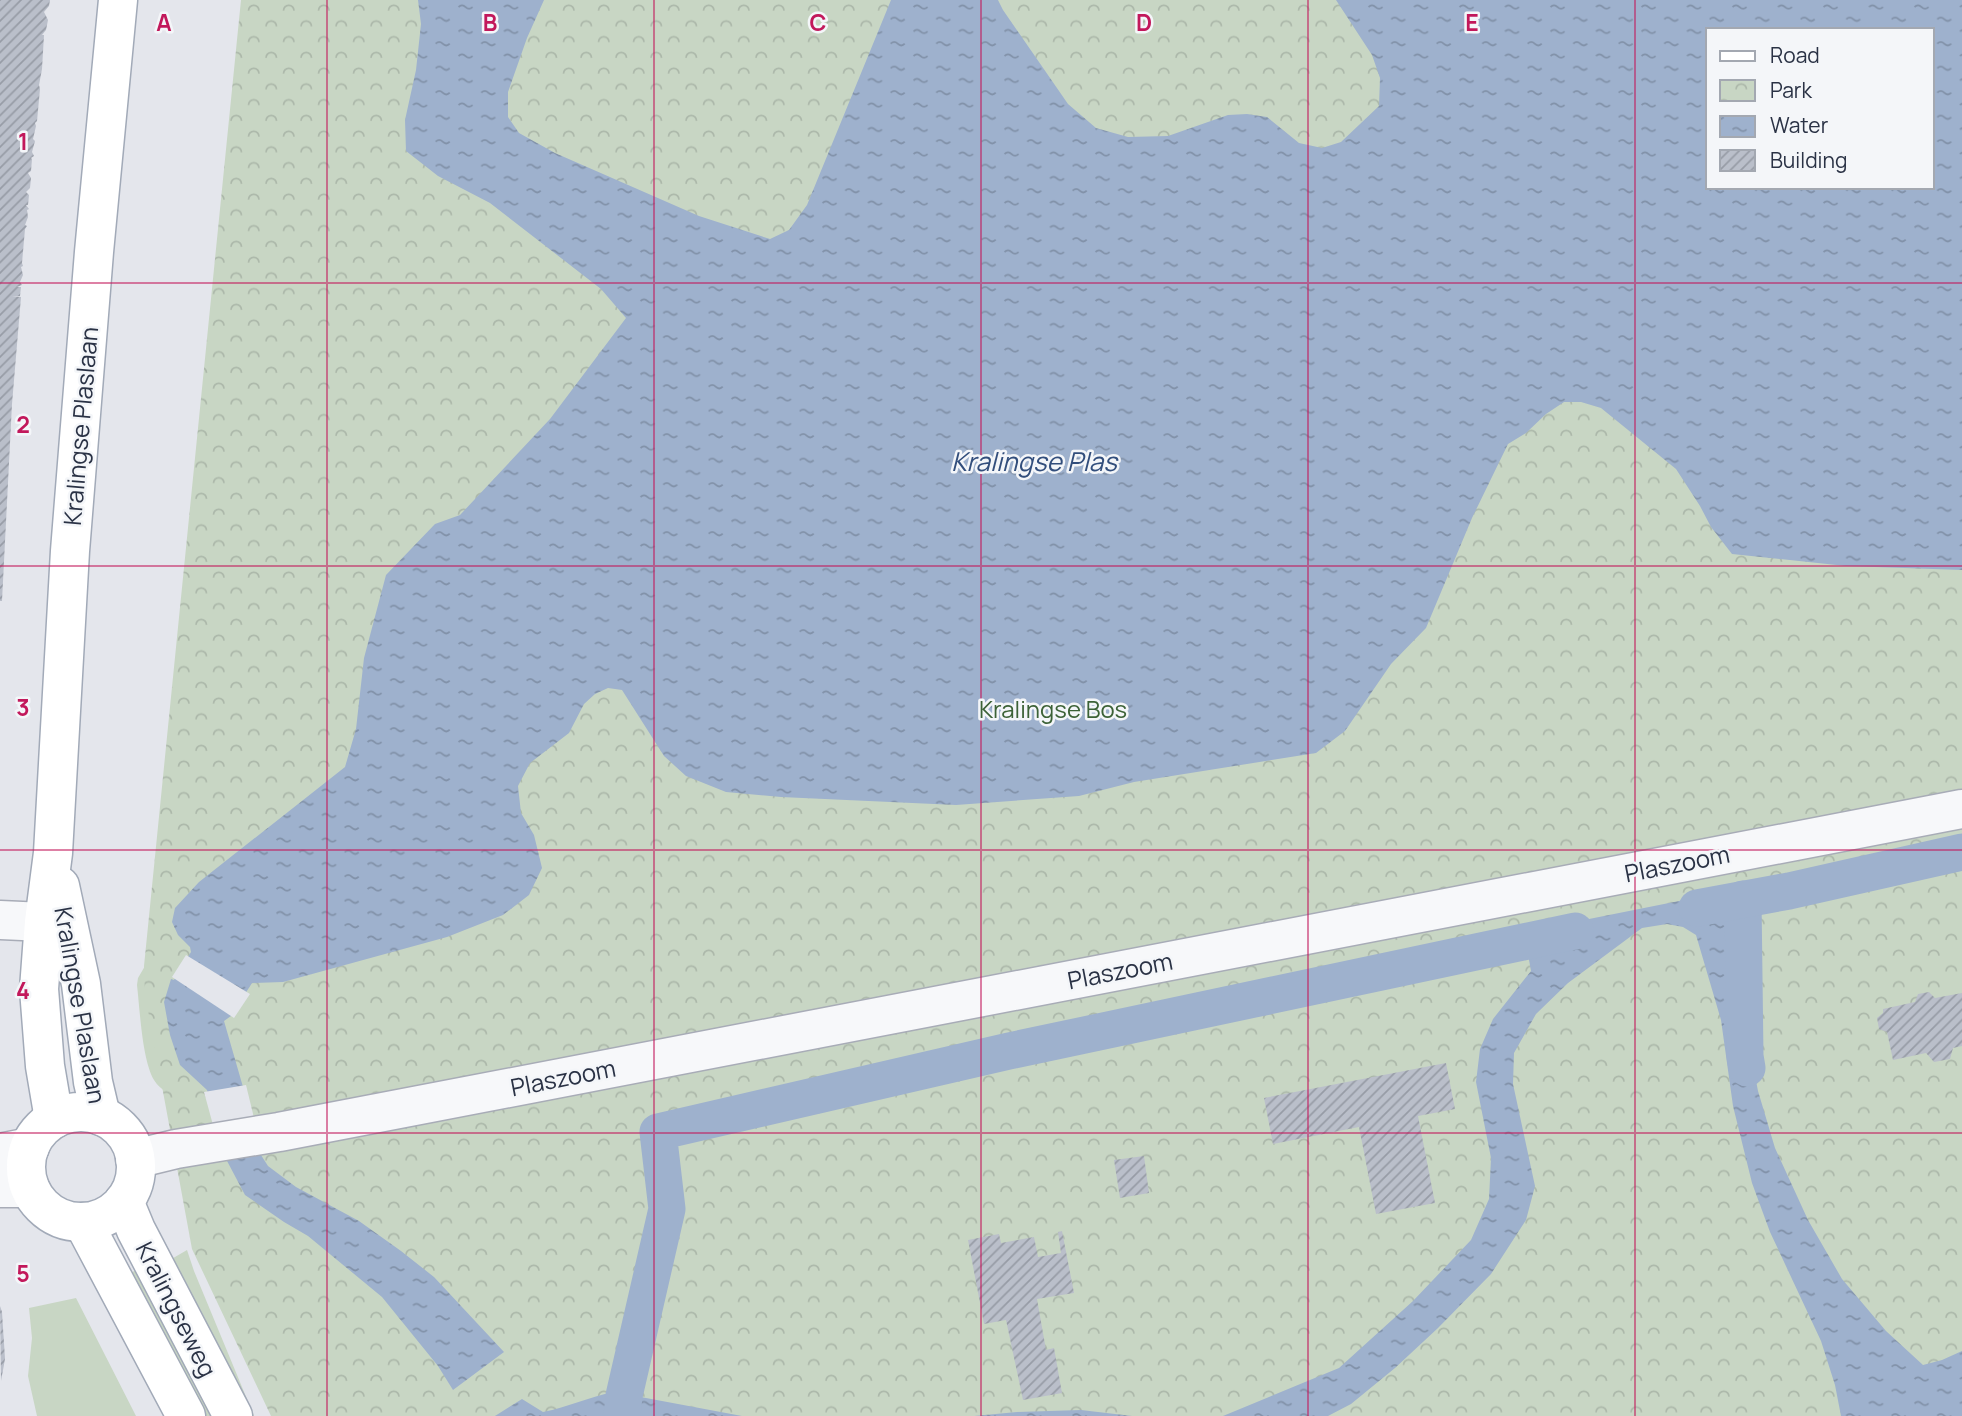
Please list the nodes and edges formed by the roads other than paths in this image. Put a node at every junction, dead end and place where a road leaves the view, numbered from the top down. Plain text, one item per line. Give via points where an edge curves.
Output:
1 (118, 0) edge
2 (1962, 809) edge
3 (0, 920) edge
4 (56, 922) junction
5 (100, 1116) junction
6 (28, 1140) edge
7 (135, 1159) junction
8 (15, 1188) edge
9 (124, 1201) junction
10 (83, 1222) junction
11 (186, 1416) edge
12 (233, 1416) edge

1 - 4 main road, Kralingse Plaslaan via 70,551 53,853
2 - 7 street, Plaszoom
3 - 4 street
4 - 5 main road, Kralingse Plaslaan via 80,984
4 - 6 main road, Kralingse Plaslaan via 39,989 45,1066
5 - 6 main road via 69,1114
5 - 7 main road via 123,1133
6 - 8 main road via 27,1175
7 - 9 main road via 132,1188
8 - 10 main road via 51,1214
9 - 10 main road via 113,1212
9 - 12 main road, Kralingseweg
10 - 11 main road, Kralingseweg

